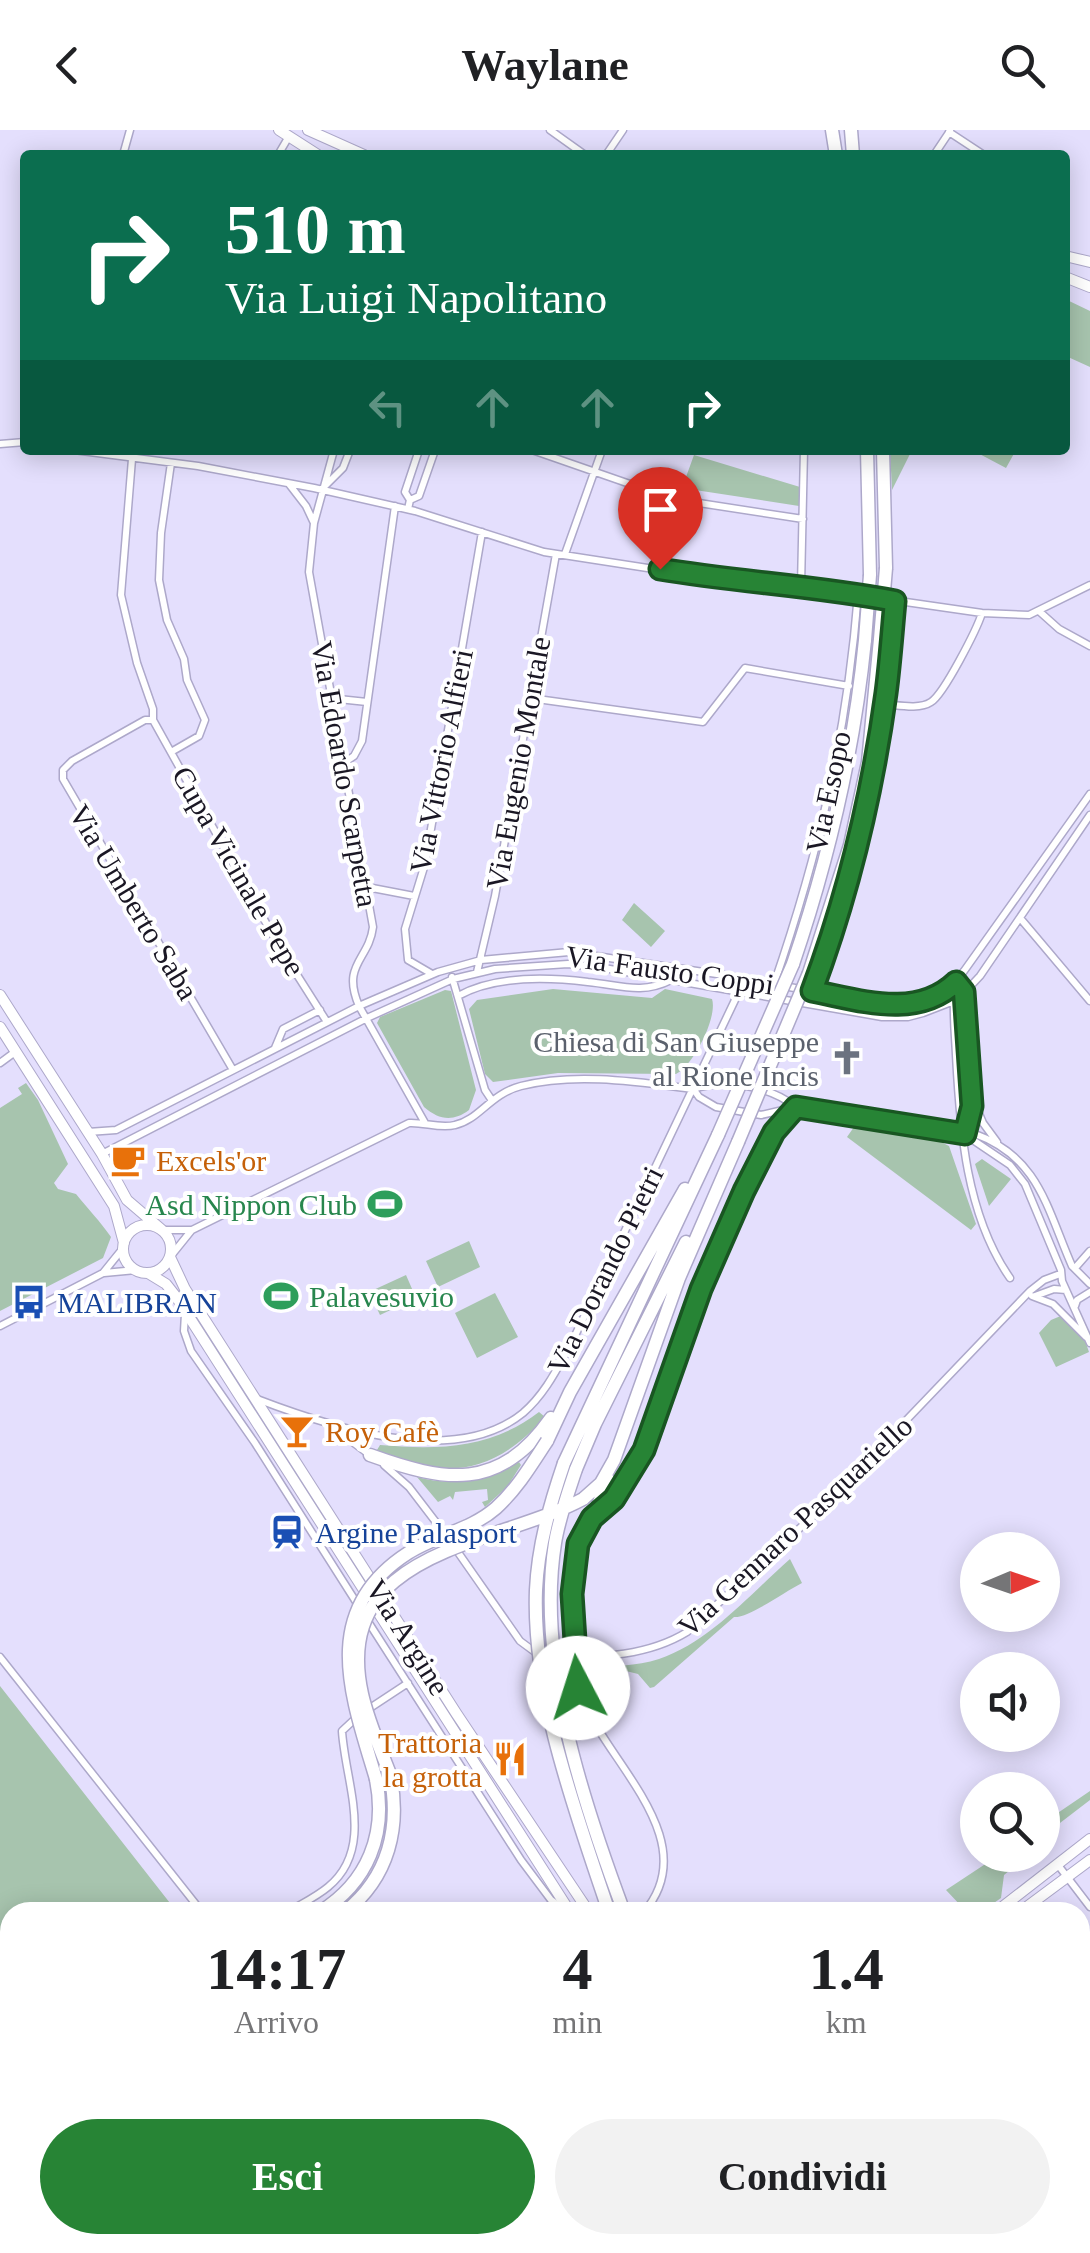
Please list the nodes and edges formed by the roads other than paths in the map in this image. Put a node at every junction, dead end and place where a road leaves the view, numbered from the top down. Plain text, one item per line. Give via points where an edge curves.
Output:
1 (308, 130) edge
2 (550, 130) edge
3 (950, 131) edge
4 (284, 134) edge
5 (310, 150) edge
6 (353, 150) edge
7 (579, 150) edge
8 (977, 150) edge
9 (332, 455) edge
10 (348, 455) edge
11 (417, 455) edge
12 (432, 455) edge
13 (546, 455) edge
14 (600, 455) edge
15 (804, 455) edge
16 (867, 455) edge
17 (883, 455) edge
18 (128, 456) edge
19 (171, 463) junction
20 (594, 472) junction
21 (288, 483) junction
22 (321, 490) junction
23 (410, 500) junction
24 (395, 506) junction
25 (408, 509) junction
26 (802, 520) junction
27 (314, 523) junction
28 (482, 532) junction
29 (561, 554) junction
30 (1090, 585) edge
31 (800, 586) junction
32 (858, 594) junction
33 (895, 601) junction
34 (1040, 612) junction
35 (982, 613) junction
36 (1090, 646) edge
37 (849, 686) junction
38 (329, 698) junction
39 (530, 698) junction
40 (368, 702) junction
41 (884, 704) junction
42 (153, 720) junction
43 (171, 752) junction
44 (341, 764) junction
45 (1090, 794) edge
46 (1090, 815) edge
47 (367, 886) junction
48 (414, 896) junction
49 (1020, 918) junction
50 (481, 960) junction
51 (450, 969) junction
52 (477, 972) junction
53 (433, 974) junction
54 (744, 978) junction
55 (454, 979) junction
56 (670, 980) junction
57 (956, 982) junction
58 (774, 984) junction
59 (1087, 990) edge
60 (739, 991) junction
61 (812, 991) junction
62 (964, 992) junction
63 (0, 996) edge
64 (458, 996) junction
65 (1090, 1000) edge
66 (954, 1001) junction
67 (359, 1006) junction
68 (320, 1010) junction
69 (367, 1018) junction
70 (327, 1022) junction
71 (0, 1027) edge
72 (275, 1048) junction
73 (16, 1052) junction
74 (0, 1063) edge
75 (234, 1070) junction
76 (693, 1088) junction
77 (972, 1096) junction
78 (491, 1099) junction
79 (796, 1107) junction
80 (425, 1123) junction
81 (88, 1132) junction
82 (965, 1134) junction
83 (738, 1142) junction
84 (998, 1143) junction
85 (102, 1154) junction
86 (710, 1154) junction
87 (162, 1230) junction
88 (192, 1230) junction
89 (124, 1245) junction
90 (1090, 1251) edge
91 (170, 1258) junction
92 (1074, 1267) junction
93 (142, 1272) junction
94 (1061, 1272) junction
95 (103, 1273) junction
96 (1010, 1278) dead end
97 (1090, 1288) edge
98 (1068, 1292) junction
99 (1032, 1296) junction
100 (1080, 1297) junction
101 (1020, 1301) junction
102 (1076, 1307) junction
103 (185, 1313) junction
104 (0, 1326) edge
105 (1089, 1341) edge
106 (570, 1392) junction
107 (257, 1399) junction
108 (330, 1426) junction
109 (370, 1455) junction
110 (614, 1460) junction
111 (570, 1466) junction
112 (592, 1518) junction
113 (0, 1658) edge
114 (575, 1658) junction
115 (408, 1683) junction
116 (366, 1710) junction
117 (383, 1776) junction
118 (1090, 1839) edge
119 (1090, 1860) edge
120 (1060, 1862) edge
121 (1060, 1868) edge
122 (1047, 1872) edge
123 (1067, 1878) junction
124 (194, 1902) edge
125 (304, 1902) edge
126 (334, 1902) edge
127 (355, 1902) edge
128 (553, 1902) edge
129 (563, 1902) edge
130 (582, 1902) edge
131 (606, 1902) edge
132 (621, 1902) edge
133 (651, 1902) edge
134 (1009, 1902) edge
135 (1034, 1902) edge
136 (1085, 1902) edge
137 (0, 2131) edge
138 (0, 2147) edge

1 - 6 street
2 - 7 street
3 - 8 street
4 - 5 street
9 - 22 street, Via Edoardo Scarpetta
10 - 22 street
11 - 23 street via 405,492
12 - 23 street via 419,496
13 - 20 street
14 - 20 street, Via Eugenio Montale
15 - 26 street
16 - 86 highway, bridge via 870,575 847,770 793,964
17 - 83 highway, bridge via 886,568 868,762 850,845 809,973
18 - 19 street
18 - 42 street, Cupa Vicinale Pepe via 121,595
19 - 21 street
19 - 43 street via 159,580 205,723 196,738
20 - 26 street via 673,499
20 - 29 street, Via Eugenio Montale
21 - 22 street
21 - 27 street
22 - 24 street
22 - 27 street, Via Edoardo Scarpetta
23 - 25 street
24 - 25 street
24 - 40 street
25 - 28 street
26 - 31 street
27 - 38 street, Via Edoardo Scarpetta via 309,572
28 - 29 street
28 - 48 street, Via Vittorio Alfieri
29 - 31 street
29 - 39 street, Via Eugenio Montale
30 - 34 street
31 - 32 street
32 - 33 street
32 - 37 street, Via Esopo
33 - 35 street
33 - 41 street, Via Esopo
34 - 35 street
34 - 36 street
35 - 41 street via 936,698 918,706
37 - 39 street via 745,668 703,722
37 - 58 street, Via Esopo via 829,804
38 - 40 street
38 - 44 street, Via Edoardo Scarpetta
39 - 50 street, Via Eugenio Montale
40 - 44 street via 360,747
41 - 61 street, Via Esopo via 866,812
42 - 43 street, Cupa Vicinale Pepe
42 - 75 street, Via Umberto Saba via 72,761 62,779
43 - 68 street, Cupa Vicinale Pepe
44 - 47 street, Via Edoardo Scarpetta
45 - 57 street
46 - 49 street
47 - 48 street
47 - 67 street, Via Edoardo Scarpetta via 373,930 354,968
48 - 53 street, Via Vittorio Alfieri via 406,954
49 - 59 street
49 - 62 street
50 - 51 street, Via Fausto Coppi
50 - 52 street, Via Eugenio Montale
50 - 54 street, Via Fausto Coppi via 569,952
51 - 53 street, Via Fausto Coppi
51 - 55 street
52 - 55 street, Via Fausto Coppi
52 - 56 street, Via Fausto Coppi via 568,964
53 - 67 street, Via Fausto Coppi
54 - 58 street, Via Fausto Coppi
54 - 60 street, Via Dorando Pietri
55 - 64 street
55 - 69 street, Via Fausto Coppi
56 - 60 street, Via Fausto Coppi
56 - 64 street, Via Fausto Coppi via 648,990 567,979 496,982
57 - 61 street, Via Fausto Coppi via 901,1006
57 - 62 street
57 - 66 street
58 - 61 street, Via Fausto Coppi
59 - 65 street
60 - 66 street, Via Fausto Coppi via 893,1018
60 - 76 street, Via Dorando Pietri
62 - 66 street
62 - 77 street
63 - 81 street
64 - 78 street
66 - 82 street
67 - 69 street
67 - 70 street, Via Fausto Coppi
68 - 70 street, Cupa Vicinale Pepe
68 - 72 street, Via Fausto Coppi via 284,1029
69 - 80 street
69 - 85 street, Via Fausto Coppi
70 - 72 street, Via Fausto Coppi
71 - 73 street
72 - 75 street, Via Fausto Coppi
73 - 74 street
73 - 89 street via 114,1206
75 - 81 street, Via Fausto Coppi via 116,1130
76 - 78 street via 575,1080 523,1086
76 - 79 street via 712,1083 768,1091
76 - 79 street via 708,1104 731,1110 761,1115
76 - 108 street, Via Dorando Pietri via 571,1344 544,1392 522,1414 461,1437 377,1437
77 - 82 street
77 - 84 street
78 - 80 street via 457,1125
79 - 82 street
79 - 112 street via 774,1132 744,1191 644,1450 614,1499
80 - 88 street via 400,1126
81 - 85 street
82 - 84 street
82 - 94 street via 1025,1184
82 - 96 street via 966,1164 990,1247
83 - 110 highway
83 - 111 highway
84 - 92 street via 1033,1175
85 - 87 street via 127,1200
86 - 106 highway
86 - 111 highway
87 - 88 street
87 - 89 street via 137,1228
87 - 91 street
88 - 91 street
89 - 93 street via 127,1262
89 - 95 street
90 - 92 street
91 - 93 street via 162,1268
91 - 107 street, Via Argine
92 - 94 street
92 - 97 street
93 - 95 street
93 - 103 street, Via Argine via 166,1284
94 - 98 street
94 - 101 street
95 - 104 street
97 - 100 street
98 - 99 street
98 - 100 street
98 - 102 street
99 - 101 street
99 - 105 street via 1052,1304
100 - 102 street
101 - 114 street, Via Gennaro Pasquariello via 826,1504 695,1625 660,1647
102 - 105 street
103 - 115 street, Via Argine via 191,1351
103 - 129 street, Via Argine
106 - 109 highway via 522,1451 483,1470 432,1475
106 - 117 highway, bridge via 509,1496 408,1553 362,1600 347,1666 352,1698
107 - 108 street, Via Dorando Pietri
107 - 130 street, Via Argine
108 - 109 street, Via Gennaro Pasquariello
109 - 114 street, Via Gennaro Pasquariello via 420,1500 525,1646 544,1657
110 - 112 highway
110 - 116 highway, bridge via 583,1499 433,1555 386,1588 361,1639
111 - 131 highway, bridge via 542,1542 538,1634 556,1737
111 - 132 highway, bridge via 555,1543 552,1631 568,1730
112 - 114 street via 578,1544 572,1578
113 - 124 street
114 - 133 street via 583,1702 664,1840 666,1870
115 - 116 street
115 - 128 street, Via Argine
116 - 117 highway, bridge
116 - 125 street via 342,1731 355,1826 352,1854 328,1887
117 - 126 highway via 370,1860
117 - 127 highway via 394,1814 391,1845
118 - 120 street
119 - 123 street
121 - 123 street
122 - 134 street
123 - 135 street
123 - 136 street
137 - 138 street

